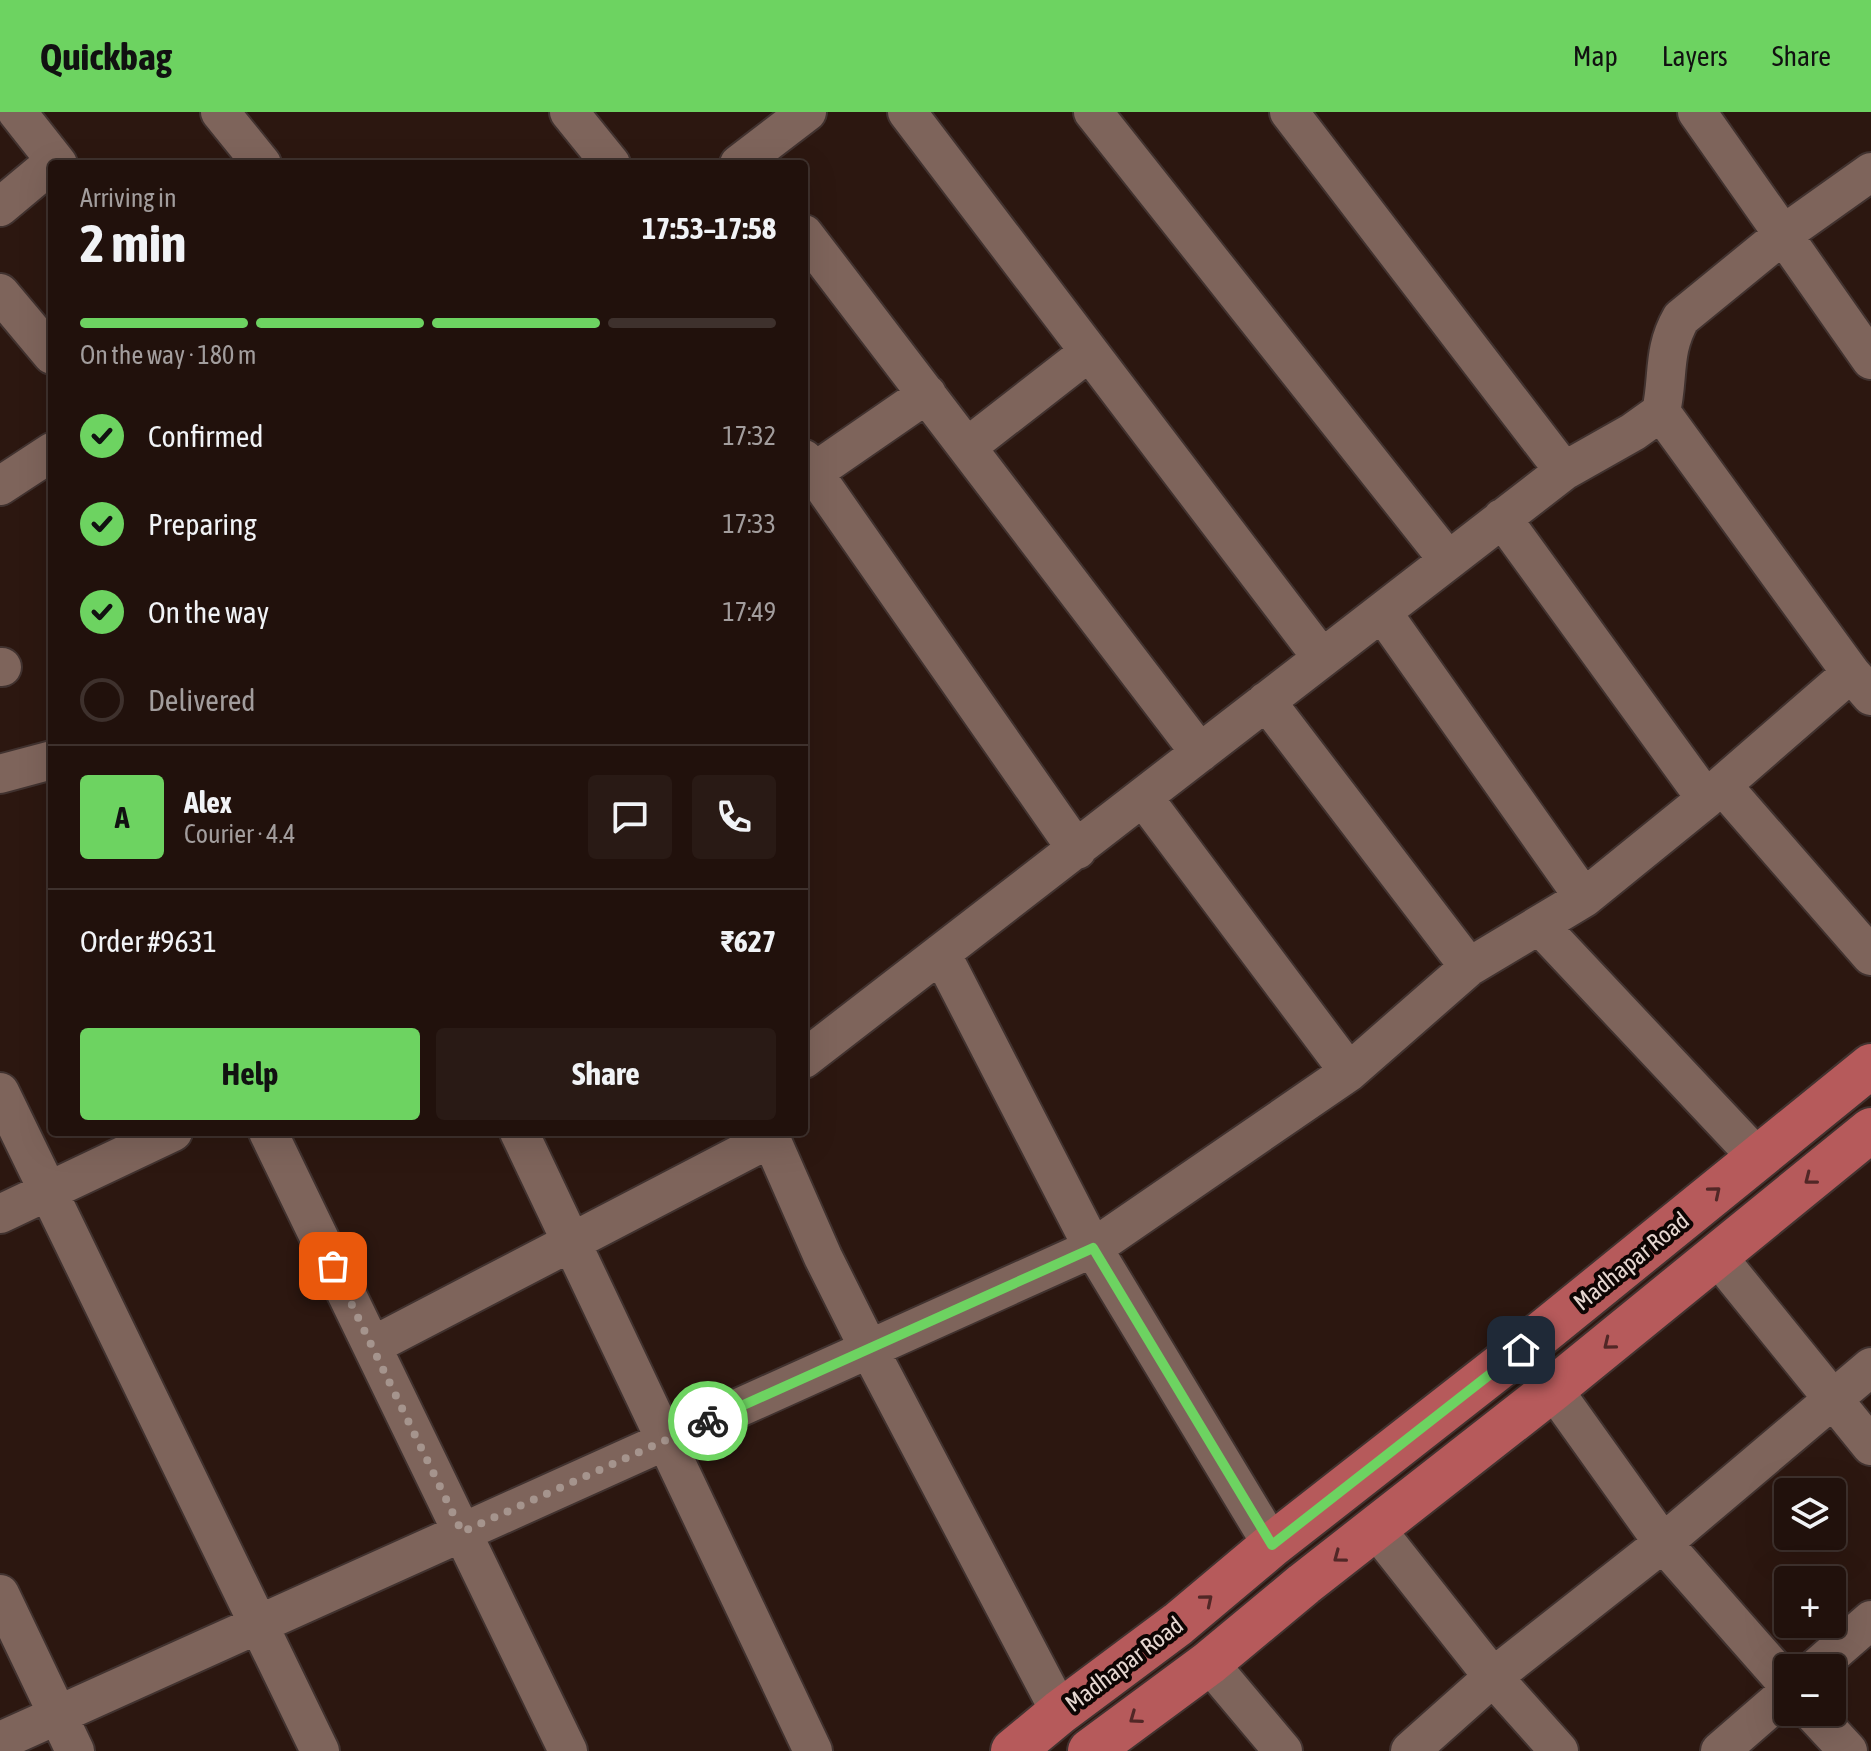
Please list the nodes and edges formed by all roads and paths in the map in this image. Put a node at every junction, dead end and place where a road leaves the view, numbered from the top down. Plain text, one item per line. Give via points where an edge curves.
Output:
1 (17, 112) edge
2 (220, 112) edge
3 (569, 112) edge
4 (807, 112) edge
5 (907, 112) edge
6 (1093, 112) edge
7 (1289, 112) edge
8 (1697, 112) edge
9 (55, 160) edge
10 (259, 160) edge
11 (608, 160) edge
12 (747, 160) edge
13 (48, 169) edge
14 (1871, 172) edge
15 (0, 207) edge
16 (1785, 233) junction
17 (808, 239) edge
18 (0, 293) edge
19 (48, 350) edge
20 (1089, 352) junction
21 (1871, 360) edge
22 (927, 394) junction
23 (1661, 412) junction
24 (967, 447) junction
25 (48, 455) edge
26 (809, 465) edge
27 (1564, 471) junction
28 (0, 486) edge
29 (1502, 518) junction
30 (1448, 560) junction
31 (1382, 612) junction
32 (1322, 658) junction
33 (1861, 685) edge
34 (1266, 701) junction
35 (1200, 753) junction
36 (48, 761) edge
37 (0, 774) edge
38 (1714, 792) junction
39 (1143, 797) junction
40 (1077, 850) junction
41 (1584, 898) junction
42 (1539, 925) junction
43 (941, 953) junction
44 (1871, 956) edge
45 (1469, 967) junction
46 (808, 1056) edge
47 (1871, 1066) edge
48 (1349, 1072) junction
49 (0, 1092) edge
50 (1871, 1130) edge
51 (165, 1136) edge
52 (270, 1136) edge
53 (521, 1136) edge
54 (767, 1136) edge
55 (769, 1136) edge
56 (1757, 1157) junction
57 (49, 1193) junction
58 (0, 1214) edge
59 (571, 1243) junction
60 (1093, 1248) junction
61 (1717, 1256) junction
62 (372, 1346) junction
63 (869, 1349) junction
64 (1871, 1367) edge
65 (1553, 1389) junction
66 (1832, 1401) junction
67 (664, 1441) junction
68 (1871, 1446) edge
69 (1376, 1529) junction
70 (462, 1532) junction
71 (1663, 1543) junction
72 (1272, 1545) junction
73 (0, 1594) edge
74 (1871, 1620) edge
75 (257, 1625) junction
76 (1832, 1654) edge
77 (1209, 1663) junction
78 (1774, 1669) edge
79 (1493, 1677) junction
80 (1774, 1704) edge
81 (1060, 1712) junction
82 (58, 1715) junction
83 (1825, 1726) edge
84 (0, 1741) edge
85 (75, 1751) edge
86 (320, 1751) edge
87 (568, 1751) edge
88 (813, 1751) edge
89 (1013, 1751) edge
90 (1090, 1751) edge
91 (1283, 1751) edge
92 (1410, 1751) edge
93 (1559, 1751) edge
94 (1720, 1751) edge
95 (1848, 1751) edge

1 - 9 street
2 - 10 street
3 - 11 street
4 - 12 street
5 - 20 street
6 - 30 street
7 - 27 street
8 - 16 street
13 - 15 street
14 - 16 street
16 - 21 street
16 - 23 street via 1681,318 1667,350
17 - 22 street
18 - 19 street
20 - 24 street
20 - 32 street
22 - 24 street
22 - 26 street
23 - 27 street
23 - 33 street
24 - 35 street
25 - 28 street
26 - 40 street
27 - 29 street
29 - 30 street
29 - 38 street
30 - 31 street
31 - 32 street
31 - 41 street
32 - 34 street
33 - 38 street
34 - 35 street
34 - 45 street
35 - 39 street
36 - 37 street
38 - 41 street
38 - 44 street
39 - 40 street
39 - 48 street
40 - 43 street
41 - 42 street
42 - 45 street
42 - 56 street
43 - 46 street
43 - 60 street
45 - 48 street
47 - 56 main road, Madhapar Road
48 - 60 street
49 - 57 street
50 -> 61 main road, Madhapar Road
51 - 57 street
52 - 62 street
53 - 59 street
54 - 59 street
55 - 63 street
72 -> 56 main road, Madhapar Road via 1510,1360
57 - 58 street
57 - 75 street
59 - 62 street
59 - 67 street
60 - 63 street
60 - 72 street
61 -> 65 main road, Madhapar Road
61 - 66 street
62 - 70 street
63 - 67 street
63 - 81 street
64 - 66 street
65 - 69 main road, Madhapar Road
65 - 71 street
66 - 68 street
66 - 71 street
67 - 70 street
67 - 88 street
69 -> 77 main road, Madhapar Road
69 - 79 street
70 - 75 street
70 - 87 street
71 - 78 street
71 - 79 street
81 -> 72 main road, Madhapar Road
73 - 82 street
74 - 76 street
75 - 82 street
75 - 86 street
77 -> 90 main road, Madhapar Road
77 - 91 street
79 - 92 street
79 - 93 street
80 - 94 street
81 - 89 main road, Madhapar Road
82 - 84 street
82 - 85 street
83 - 95 street

